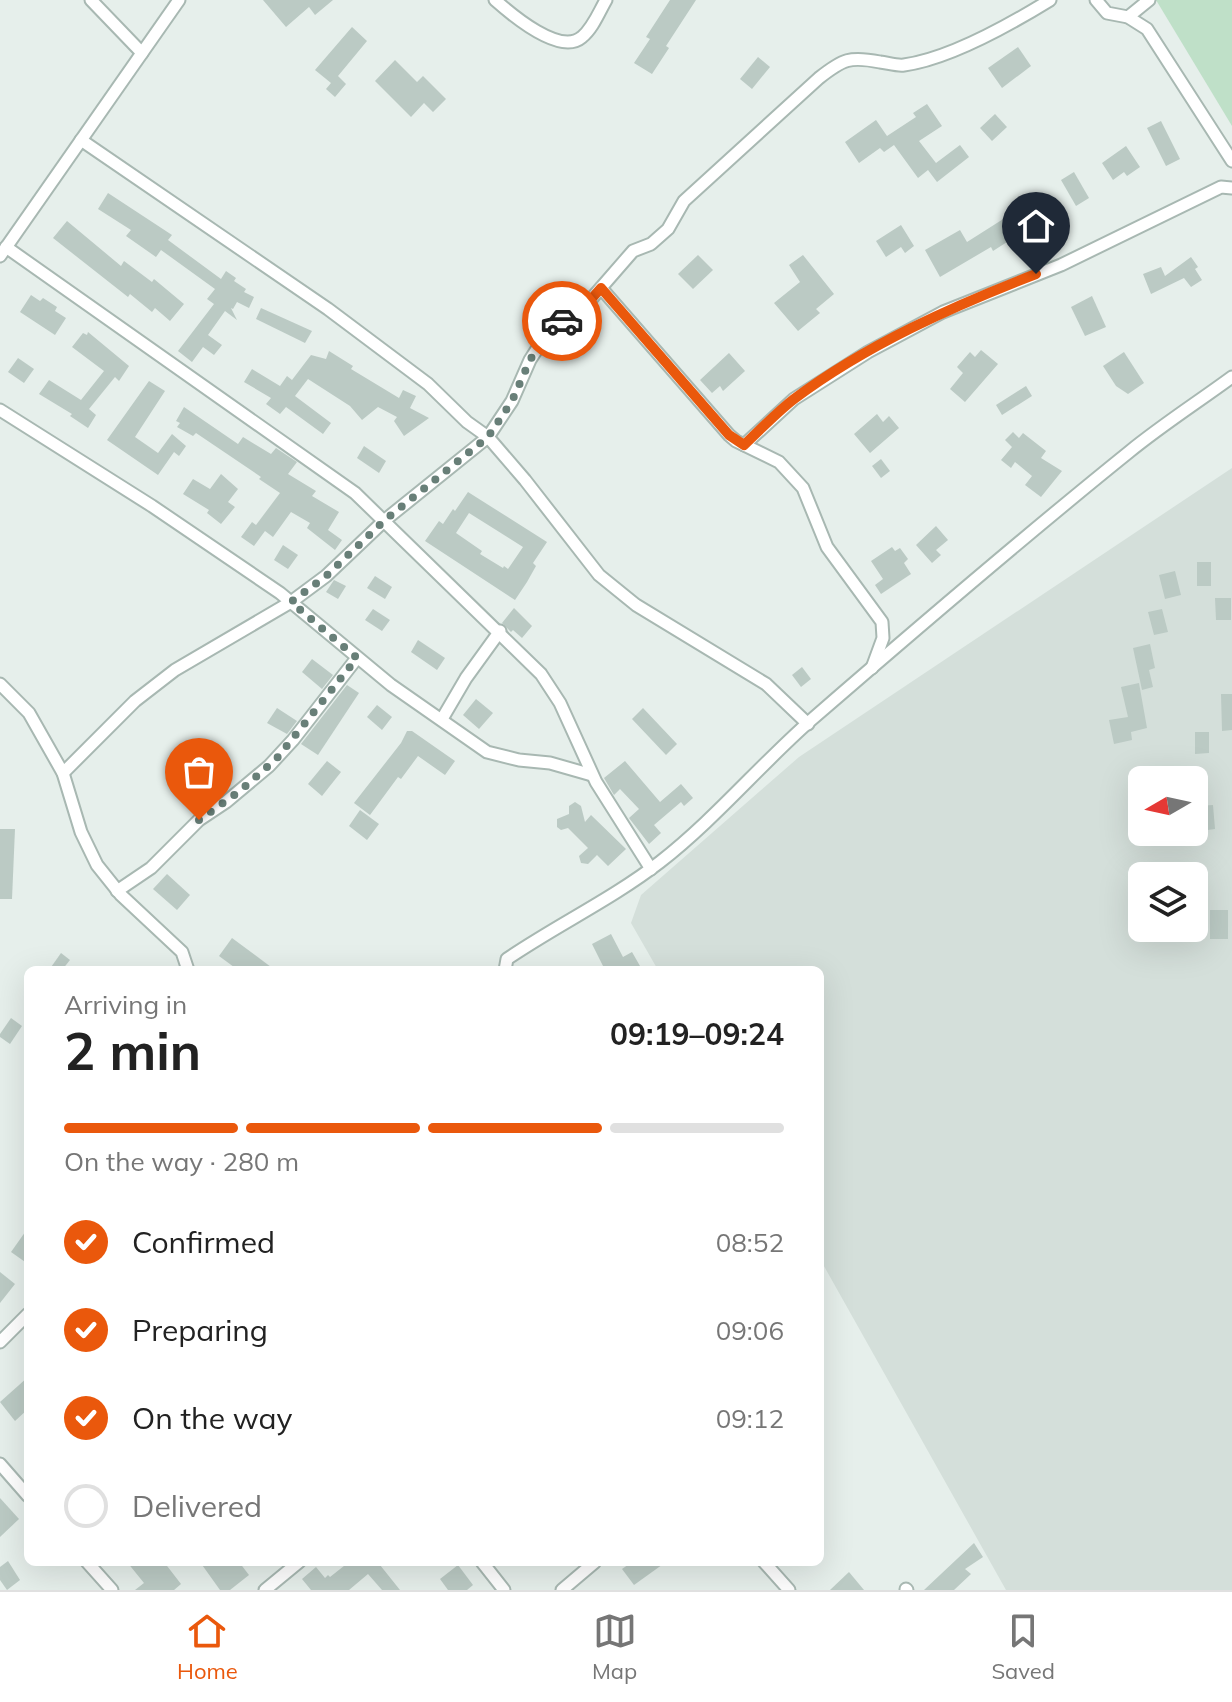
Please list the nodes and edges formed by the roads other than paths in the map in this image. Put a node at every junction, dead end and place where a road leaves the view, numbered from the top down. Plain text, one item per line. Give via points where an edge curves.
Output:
1 (91, 0) edge
2 (179, 0) edge
3 (495, 0) edge
4 (606, 0) edge
5 (1050, 0) edge
6 (1096, 0) edge
7 (1149, 0) edge
8 (1128, 17) junction
9 (142, 53) junction
10 (81, 140) junction
11 (1232, 161) edge
12 (1232, 188) edge
13 (3, 251) edge
14 (601, 288) junction
15 (1232, 377) edge
16 (0, 410) edge
17 (488, 437) junction
18 (744, 445) junction
19 (385, 520) junction
20 (291, 602) junction
21 (500, 631) junction
22 (357, 658) junction
23 (872, 668) junction
24 (0, 684) edge
25 (442, 719) junction
26 (808, 724) junction
27 (63, 773) junction
28 (592, 775) junction
29 (651, 869) junction
30 (117, 891) junction
31 (189, 966) edge
32 (506, 966) edge
33 (24, 1318) edge
34 (0, 1342) edge
35 (0, 1464) edge
36 (24, 1491) edge
37 (91, 1566) edge
38 (291, 1566) edge
39 (485, 1566) edge
40 (591, 1566) edge
41 (768, 1566) edge
42 (570, 1588) edge
43 (112, 1590) edge
44 (265, 1590) edge
45 (504, 1590) edge
46 (789, 1590) edge

1 - 9 street
2 - 9 street
3 - 4 street via 550,40 565,43 582,37
5 - 14 street via 960,48 903,66 858,58 840,61 684,201 668,229 633,251
6 - 8 street via 1107,13
7 - 8 street
8 - 11 street via 1147,29
9 - 10 street
10 - 13 street
10 - 17 street via 362,334
12 - 18 street via 1221,187 1061,265 943,312 794,399
13 - 19 street via 342,483
14 - 17 street via 586,305 553,324
14 - 18 street via 719,424
15 - 23 street via 1131,450
16 - 20 street
17 - 19 street
17 - 26 street via 599,575 636,605 766,684
18 - 23 street via 779,462 803,488 820,535 878,616 884,633
19 - 20 street
19 - 21 street
20 - 22 street
20 - 27 street via 175,670 135,701
21 - 25 street
21 - 28 street via 549,686
22 - 25 street
22 - 30 street via 269,766
23 - 26 street
24 - 27 street via 29,713
25 - 28 street via 487,752
26 - 29 street via 697,832
27 - 30 street via 81,832
28 - 29 street
29 - 32 street via 507,959
30 - 31 street via 167,936
33 - 34 street
35 - 36 street
37 - 43 street
38 - 44 street
39 - 45 street
40 - 42 street
41 - 46 street

